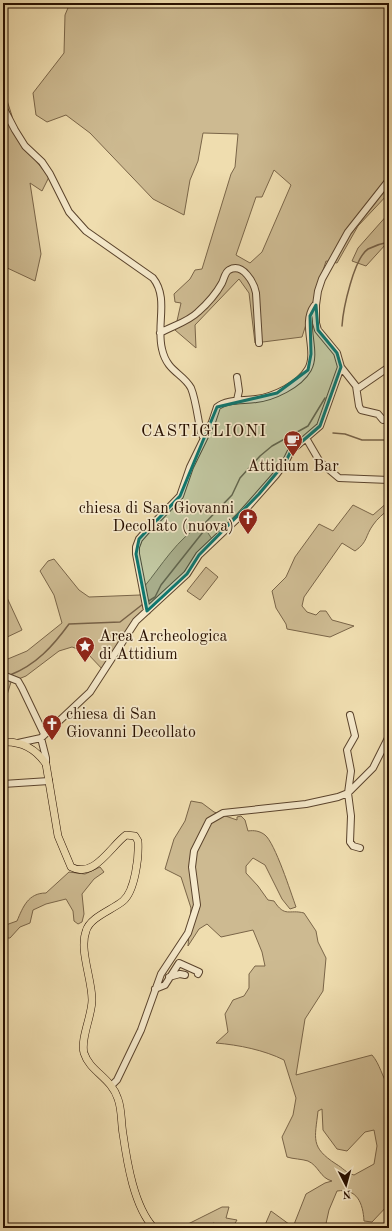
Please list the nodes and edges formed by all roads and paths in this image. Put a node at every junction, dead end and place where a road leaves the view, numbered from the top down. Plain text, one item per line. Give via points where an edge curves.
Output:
1 (3, 107) edge
2 (389, 180) edge
3 (316, 304) junction
4 (160, 333) junction
5 (259, 343) dead end
6 (341, 367) junction
7 (389, 368) edge
8 (237, 377) dead end
9 (357, 389) junction
10 (237, 400) junction
11 (389, 418) edge
12 (203, 437) junction
13 (306, 438) junction
14 (389, 480) edge
15 (147, 610) junction
16 (3, 675) edge
17 (350, 715) dead end
18 (389, 736) edge
19 (41, 738) junction
20 (3, 742) edge
21 (18, 743) junction
22 (33, 750) junction
23 (46, 764) junction
24 (49, 781) junction
25 (3, 784) edge
26 (348, 792) junction
27 (360, 848) dead end
28 (198, 974) dead end
29 (185, 975) dead end
30 (170, 977) junction
31 (155, 989) junction
32 (112, 1085) junction
33 (154, 1228) edge

1 - 4 street via 25,146 42,162 50,174 76,222 153,278 159,286 162,297
2 - 3 street via 348,232 322,278
3 - 6 street via 318,330 337,353
3 - 10 street via 310,316 310,365 302,377 277,393 254,400
4 - 5 street via 198,313 217,291 227,272 235,268 249,276 254,286
4 - 12 street via 165,360 191,390
6 - 9 street
6 - 13 street via 320,426
7 - 9 street
8 - 10 street
9 - 11 street via 361,410 378,414 383,420
10 - 12 street via 217,407
12 - 15 street via 180,496 139,539 136,554
13 - 14 street via 320,462 338,478
13 - 15 street via 291,451 285,464 259,494 199,555 187,574
15 - 19 street via 136,621 90,692
16 - 19 street via 18,682 22,688
17 - 26 street via 355,736 347,750 351,771
18 - 26 street via 373,768
19 - 21 street
19 - 22 street
19 - 23 street
20 - 21 main road
21 - 22 main road
22 - 23 main road
23 - 24 main road
24 - 25 street
24 - 32 main road via 58,836 71,868 77,871 92,867 126,835 135,836 138,841 129,895 93,921 86,929 84,939 92,997 92,1010 83,1044 84,1053 89,1063
26 - 27 street via 351,816 350,842
26 - 31 street via 338,797 306,804 223,813 209,821 194,851 192,867 198,905 188,933 161,974
28 - 30 street via 199,972 179,963
29 - 30 street
30 - 31 street via 165,985
31 - 32 street via 141,1030 117,1080
32 - 33 main road via 118,1098 126,1156 137,1195 143,1214

